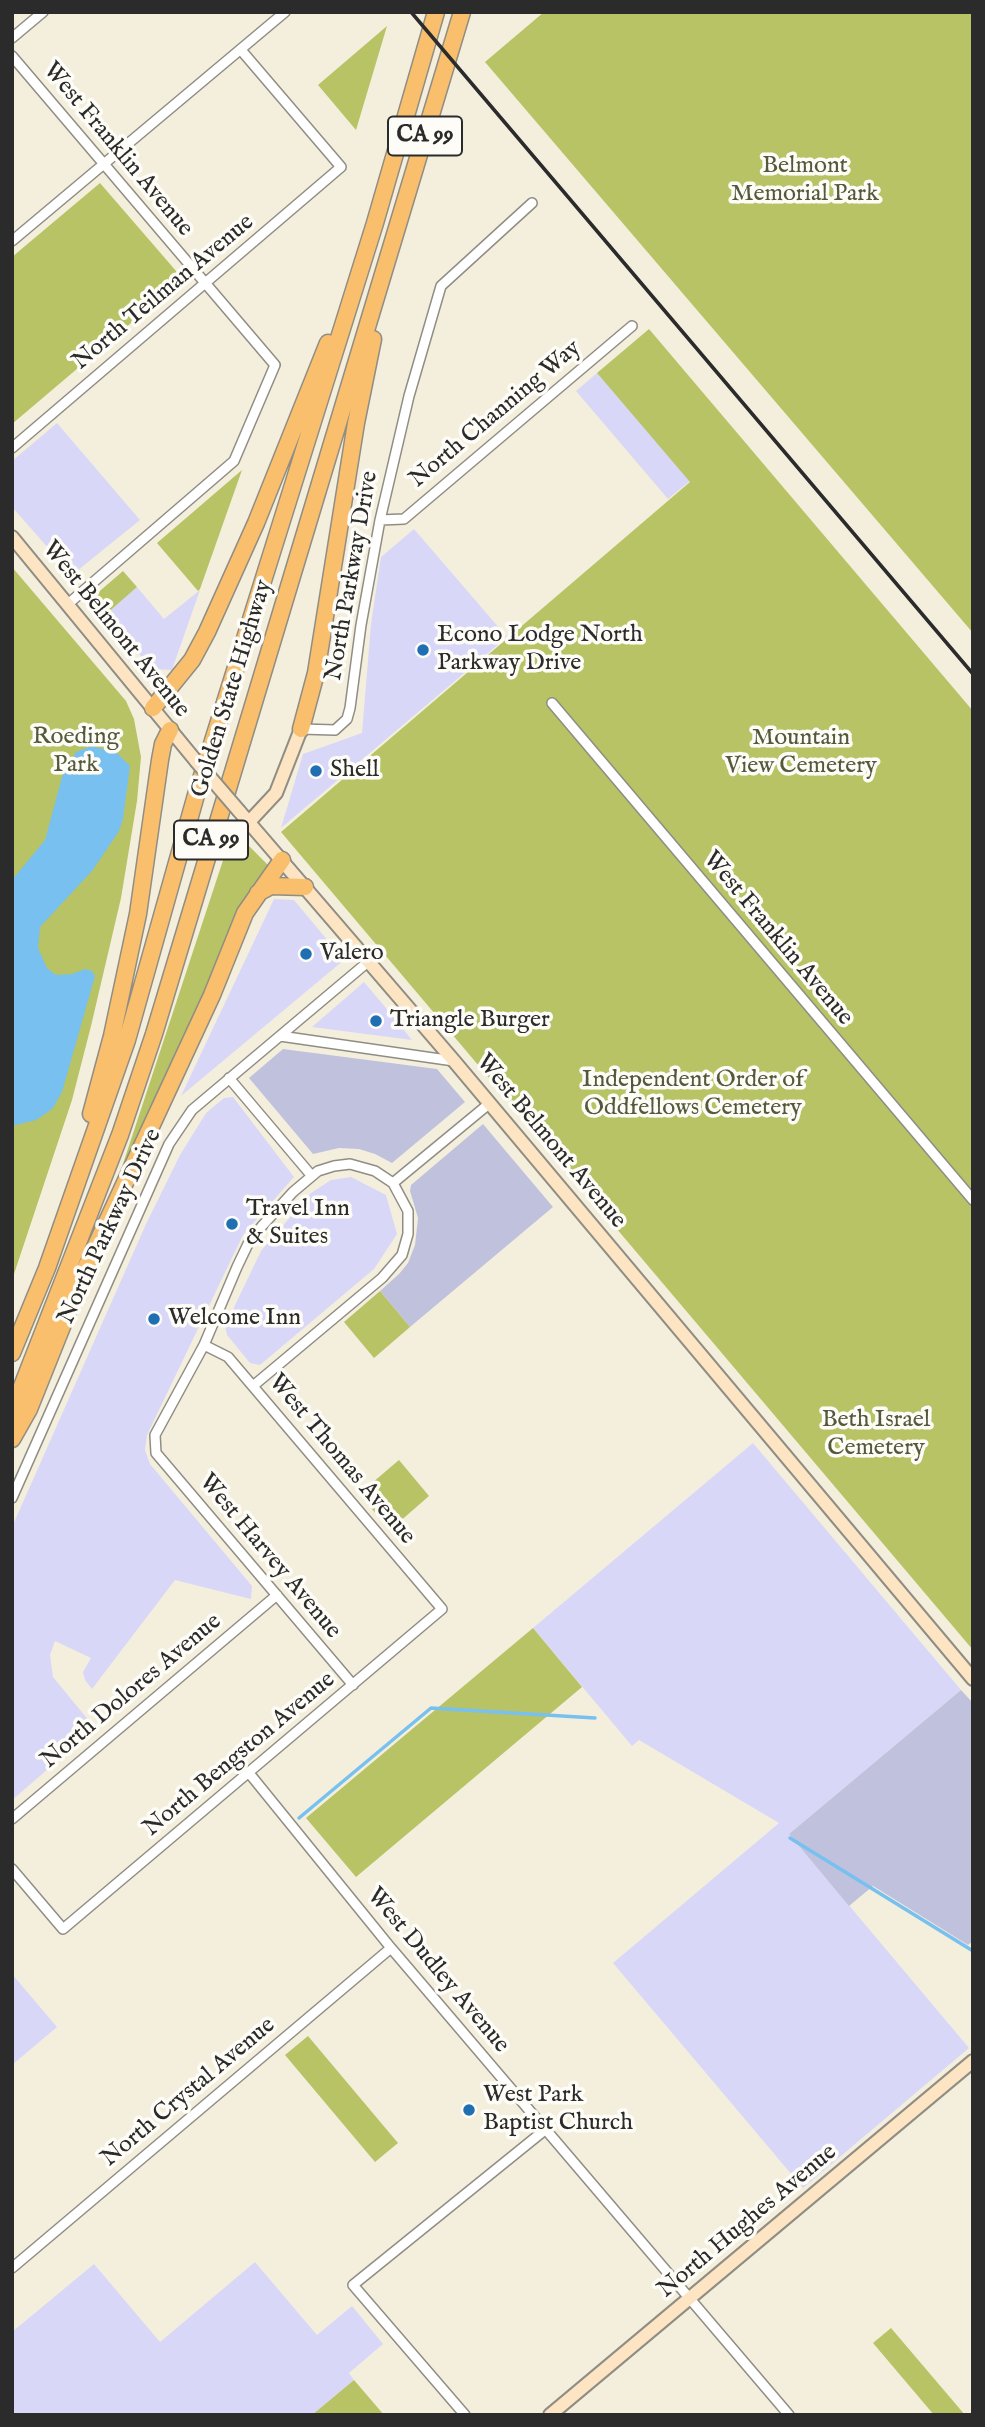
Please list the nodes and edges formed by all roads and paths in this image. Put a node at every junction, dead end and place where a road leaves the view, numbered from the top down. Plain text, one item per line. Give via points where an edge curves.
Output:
1 (43, 12) edge
2 (285, 12) edge
3 (436, 12) edge
4 (462, 12) edge
5 (12, 38) edge
6 (241, 50) junction
7 (12, 56) edge
8 (103, 164) junction
9 (532, 204) dead end
10 (375, 223) junction
11 (12, 241) edge
12 (388, 259) junction
13 (205, 283) junction
14 (632, 326) dead end
15 (12, 448) edge
16 (380, 520) junction
17 (12, 537) edge
18 (68, 604) junction
19 (552, 703) dead end
20 (153, 708) junction
21 (302, 729) junction
22 (170, 730) junction
23 (249, 822) junction
24 (282, 860) junction
25 (305, 887) junction
26 (256, 895) junction
27 (369, 961) junction
28 (280, 1036) junction
29 (454, 1061) junction
30 (229, 1078) junction
31 (489, 1103) junction
32 (81, 1174) junction
33 (311, 1175) junction
34 (393, 1183) junction
35 (973, 1200) edge
36 (204, 1345) junction
37 (12, 1353) edge
38 (253, 1386) junction
39 (12, 1412) edge
40 (12, 1439) edge
41 (12, 1498) edge
42 (277, 1595) junction
43 (442, 1609) joint
44 (973, 1679) edge
45 (353, 1685) junction
46 (249, 1773) junction
47 (12, 1819) edge
48 (12, 1869) edge
49 (391, 1948) junction
50 (973, 2061) edge
51 (545, 2129) junction
52 (12, 2267) edge
53 (690, 2297) junction
54 (465, 2415) edge
55 (550, 2415) edge
56 (789, 2415) edge

1 - 5 street
2 - 6 street
3 - 10 highway, Golden State Highway / CA 99
4 - 12 highway, Golden State Highway / CA 99
6 - 8 street
6 - 13 street, North Teilman Avenue via 341,167
7 - 8 street, West Franklin Avenue
8 - 11 street
8 - 13 street, West Franklin Avenue
9 - 16 street, North Parkway Drive via 441,286
10 - 20 highway via 256,523 207,632 192,660
10 - 32 highway, Golden State Highway / CA 99 via 196,795 127,1040
12 - 21 highway via 316,673
12 - 39 highway, Golden State Highway / CA 99 via 154,1034 120,1135
13 - 15 street, North Teilman Avenue
13 - 18 street, West Franklin Avenue via 275,365 234,461
14 - 16 street, North Channing Way via 404,519
16 - 21 street, North Parkway Drive via 347,719 331,731
17 - 18 main road, West Belmont Avenue
18 - 20 main road, West Belmont Avenue
19 - 35 street, West Franklin Avenue
20 - 22 main road, West Belmont Avenue
21 - 23 main road via 276,793
22 - 23 main road, West Belmont Avenue, bridge
22 - 32 highway via 160,760 138,914
23 - 24 main road, West Belmont Avenue
24 - 25 main road, West Belmont Avenue
24 - 26 highway
25 - 26 highway via 271,886
25 - 27 main road, West Belmont Avenue
26 - 40 highway
27 - 28 street, North Parkway Drive
27 - 29 main road, West Belmont Avenue
28 - 29 street
28 - 30 street, North Parkway Drive
29 - 31 main road, West Belmont Avenue
30 - 33 street
30 - 41 street, North Parkway Drive via 192,1110 169,1144
31 - 34 street
31 - 44 main road, West Belmont Avenue
32 - 37 highway, Golden State Highway / CA 99
33 - 34 street via 350,1164 376,1171
33 - 36 street via 248,1244
34 - 38 street via 403,1198 409,1222 397,1263
36 - 38 street, West Thomas Avenue via 228,1357
36 - 42 street, West Harvey Avenue via 156,1436 156,1453
38 - 43 street, West Thomas Avenue
42 - 45 street, West Harvey Avenue
42 - 47 street, North Dolores Avenue
43 - 45 street, North Bengston Avenue
45 - 46 street, North Bengston Avenue
46 - 48 street, North Bengston Avenue via 64,1930
46 - 49 street, West Dudley Avenue
49 - 51 street, West Dudley Avenue
49 - 52 street, North Crystal Avenue
50 - 53 main road, North Hughes Avenue
51 - 53 street, West Dudley Avenue
51 - 54 street via 354,2285
53 - 55 main road, North Hughes Avenue
53 - 56 street, West Dudley Avenue

